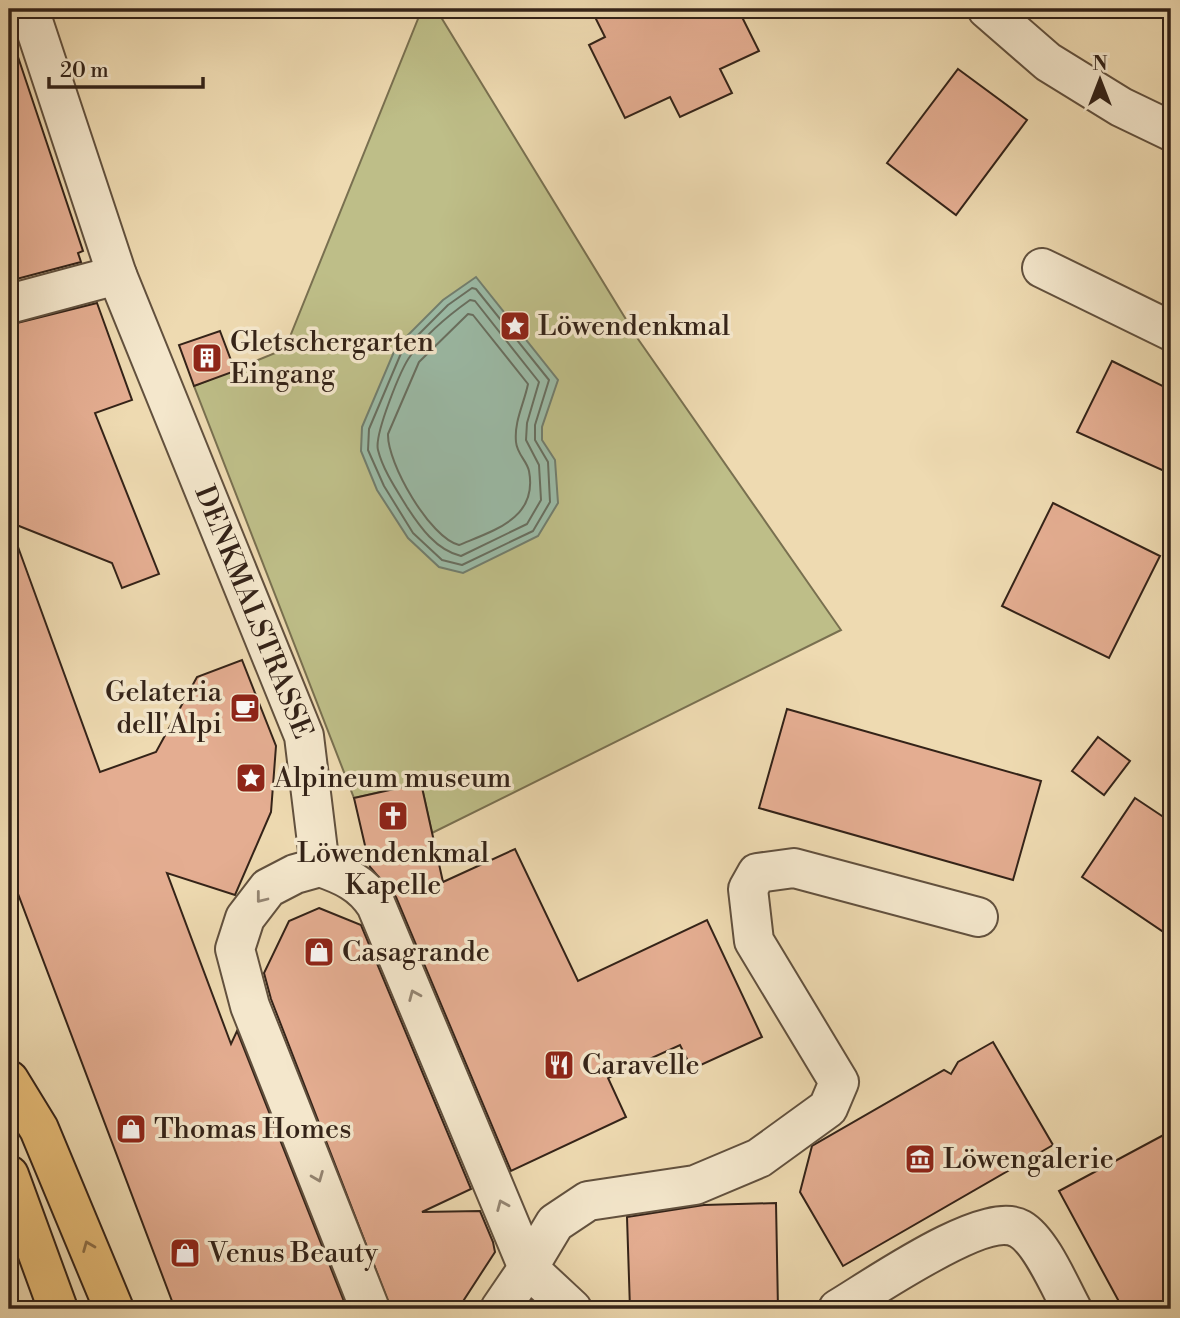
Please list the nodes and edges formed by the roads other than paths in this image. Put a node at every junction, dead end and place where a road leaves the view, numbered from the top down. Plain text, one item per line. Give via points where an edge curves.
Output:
1 (29, 9) edge
2 (988, 9) edge
3 (1171, 131) edge
4 (1041, 268) dead end
5 (117, 275) junction
6 (9, 304) edge
7 (1171, 331) edge
8 (320, 867) junction
9 (978, 918) dead end
10 (9, 1080) edge
11 (9, 1175) edge
12 (528, 1268) junction
13 (58, 1309) edge
14 (114, 1309) edge
15 (370, 1309) edge
16 (500, 1309) edge
17 (572, 1309) edge
18 (838, 1309) edge
19 (1072, 1309) edge

1 - 5 street, DENKMALSTRASSE
2 - 3 street via 1048,62 1121,107
4 - 7 street
5 - 6 street
5 - 8 street, DENKMALSTRASSE via 303,736
12 -> 8 street via 376,905 367,891 345,876
8 -> 15 street via 268,888 245,918 235,949 250,1006
9 - 12 street via 794,868 757,873 748,889 754,942 839,1082 828,1108 758,1158 695,1185 588,1201 555,1223
14 -> 10 main road via 39,1129
11 - 13 main road
12 - 16 street
12 - 17 street
18 - 19 street via 968,1233 993,1225 1018,1228 1033,1240

